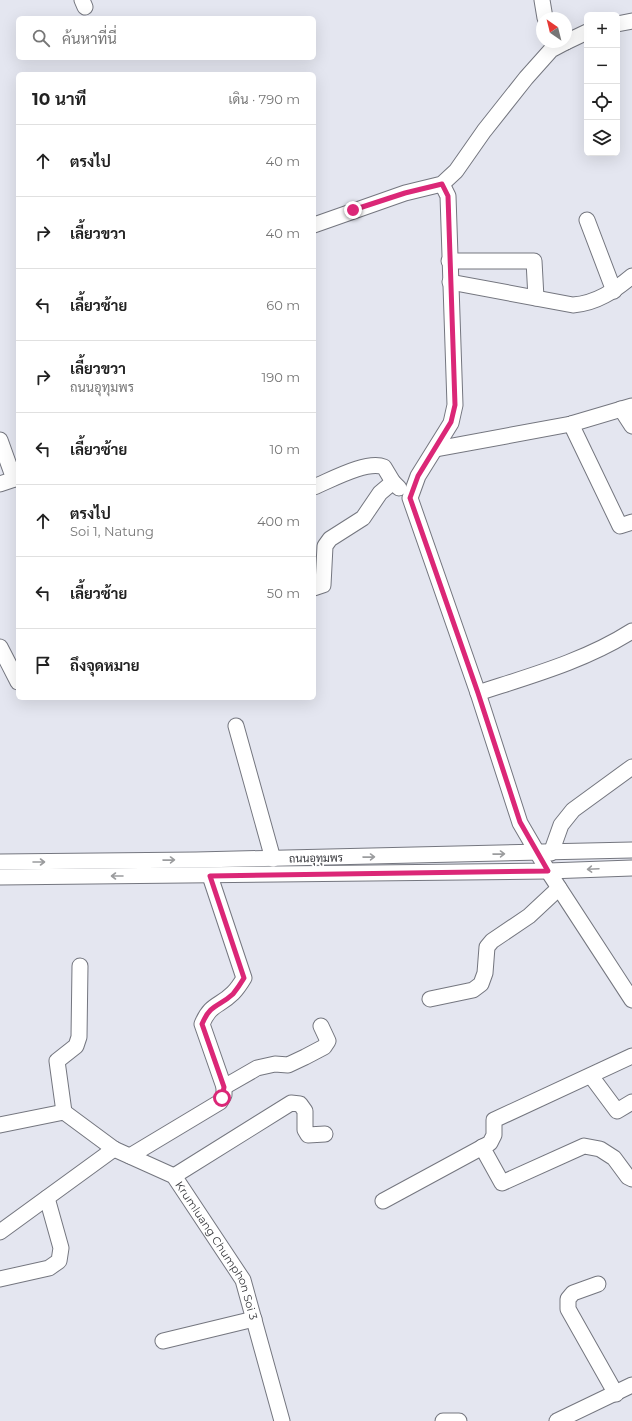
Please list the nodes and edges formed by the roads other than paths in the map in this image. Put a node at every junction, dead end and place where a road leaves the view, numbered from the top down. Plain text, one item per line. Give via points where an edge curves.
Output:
1 (542, 0) edge
2 (544, 12) edge
3 (632, 21) edge
4 (620, 23) edge
5 (584, 33) edge
6 (572, 39) edge
7 (548, 48) edge
8 (442, 184) junction
9 (588, 220) dead end
10 (316, 224) edge
11 (449, 261) junction
12 (632, 276) edge
13 (450, 282) junction
14 (614, 291) junction
15 (536, 298) junction
16 (626, 408) edge
17 (570, 424) junction
18 (632, 426) edge
19 (0, 440) edge
20 (436, 449) junction
21 (16, 478) edge
22 (393, 482) junction
23 (0, 484) edge
24 (316, 486) edge
25 (410, 498) junction
26 (632, 522) edge
27 (316, 587) edge
28 (632, 631) edge
29 (0, 647) edge
30 (16, 678) edge
31 (478, 693) junction
32 (236, 726) dead end
33 (632, 767) edge
34 (632, 850) edge
35 (544, 853) junction
36 (273, 859) junction
37 (0, 862) edge
38 (632, 868) edge
39 (548, 871) junction
40 (210, 876) junction
41 (0, 877) edge
42 (559, 888) junction
43 (80, 966) dead end
44 (430, 998) dead end
45 (632, 1000) edge
46 (321, 1026) dead end
47 (632, 1056) edge
48 (591, 1076) junction
49 (224, 1087) junction
50 (632, 1102) edge
51 (64, 1112) junction
52 (0, 1125) edge
53 (325, 1134) dead end
54 (482, 1147) junction
55 (114, 1149) junction
56 (130, 1156) junction
57 (174, 1176) junction
58 (632, 1179) edge
59 (47, 1198) junction
60 (383, 1201) dead end
61 (0, 1232) edge
62 (0, 1269) edge
63 (0, 1278) edge
64 (598, 1284) dead end
65 (254, 1320) junction
66 (163, 1341) dead end
67 (632, 1385) edge
68 (616, 1394) junction
69 (282, 1421) edge
70 (443, 1421) edge
71 (459, 1421) edge
72 (557, 1421) edge

1 - 2 street
3 - 4 street
5 - 6 street
7 - 8 street via 456,172
8 - 10 street via 405,193
8 - 11 street via 448,196
9 - 14 street
11 - 13 street
11 - 15 street via 534,261
12 - 14 street
13 - 15 street
13 - 20 street via 455,405 451,422
14 - 15 street via 586,304 573,305
16 - 17 street
16 - 18 street
17 - 20 street
17 - 26 street via 620,526
19 - 21 street
20 - 25 street via 418,476
21 - 23 street
22 - 24 street via 384,467 376,465
22 - 25 street
22 - 27 street via 380,494 362,518 330,539 325,546 324,585
25 - 31 street
28 - 31 street via 616,642 559,666
29 - 30 street
31 - 35 street via 520,822
32 - 36 street
33 - 35 street via 573,810
34 - 35 street, ถนนอุทุมพร
36 -> 35 street, ถนนอุทุมพร
35 - 39 street
37 -> 36 street, ถนนอุทุมพร
38 -> 39 street, ถนนอุทุมพร
39 - 40 street, ถนนอุทุมพร
39 - 42 street
40 -> 41 street, ถนนอุทุมพร
40 - 49 street via 244,978 233,994 207,1013 202,1024
42 - 44 street via 529,916 492,941 487,947 480,984 473,990
42 - 45 street
43 - 51 street via 79,1037 76,1046 57,1061
46 - 49 street via 328,1041 324,1047 288,1065 275,1064 257,1068
47 - 48 street
48 - 50 street via 617,1111
48 - 54 street via 494,1120 494,1135 490,1143
49 - 56 street via 224,1095 220,1102
51 - 52 street
51 - 55 street, Krumluang Chumphon Soi 3
53 - 57 street via 308,1135 305,1130 305,1111 300,1104 291,1103
54 - 58 street via 502,1183 584,1146 600,1149 614,1158 628,1178
54 - 60 street
55 - 56 street, Krumluang Chumphon Soi 3
55 - 59 street
56 - 57 street, Krumluang Chumphon Soi 3
57 - 65 street, Krumluang Chumphon Soi 3 via 243,1280
59 - 61 street
59 - 63 street via 61,1248 59,1261 49,1268
62 - 63 street
64 - 68 street via 573,1293 568,1299 568,1309
65 - 66 street
65 - 69 street, Krumluang Chumphon Soi 3
67 - 68 street
68 - 72 street
70 - 71 street

